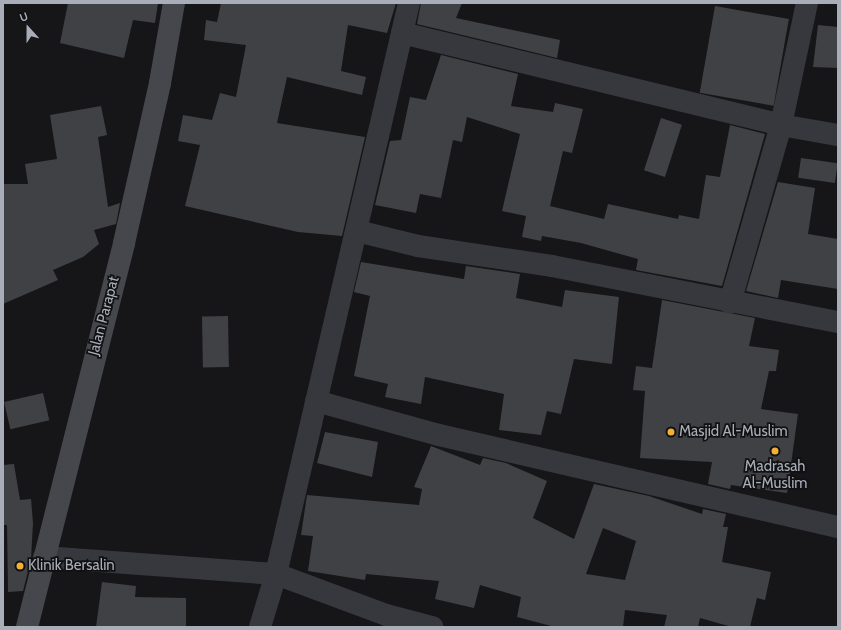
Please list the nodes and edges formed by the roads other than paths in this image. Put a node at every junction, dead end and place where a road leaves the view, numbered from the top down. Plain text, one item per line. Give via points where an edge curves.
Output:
1 (174, 3) edge
2 (409, 3) edge
3 (807, 3) edge
4 (402, 33) junction
5 (781, 125) junction
6 (838, 135) edge
7 (357, 231) junction
8 (730, 303) junction
9 (838, 322) edge
10 (316, 401) junction
11 (838, 527) edge
12 (44, 557) junction
13 (276, 574) junction
14 (27, 627) edge
15 (260, 627) edge
16 (432, 627) edge

1 - 12 street, Jalan Parapat via 160,83 124,243
2 - 4 street
3 - 5 street
4 - 5 street
4 - 7 street
5 - 6 street
5 - 8 street
7 - 8 street via 418,246 552,266
7 - 10 street
8 - 9 street
10 - 11 street via 440,435
10 - 13 street
12 - 13 street
12 - 14 street, Jalan Parapat
13 - 15 street
13 - 16 street via 386,615

